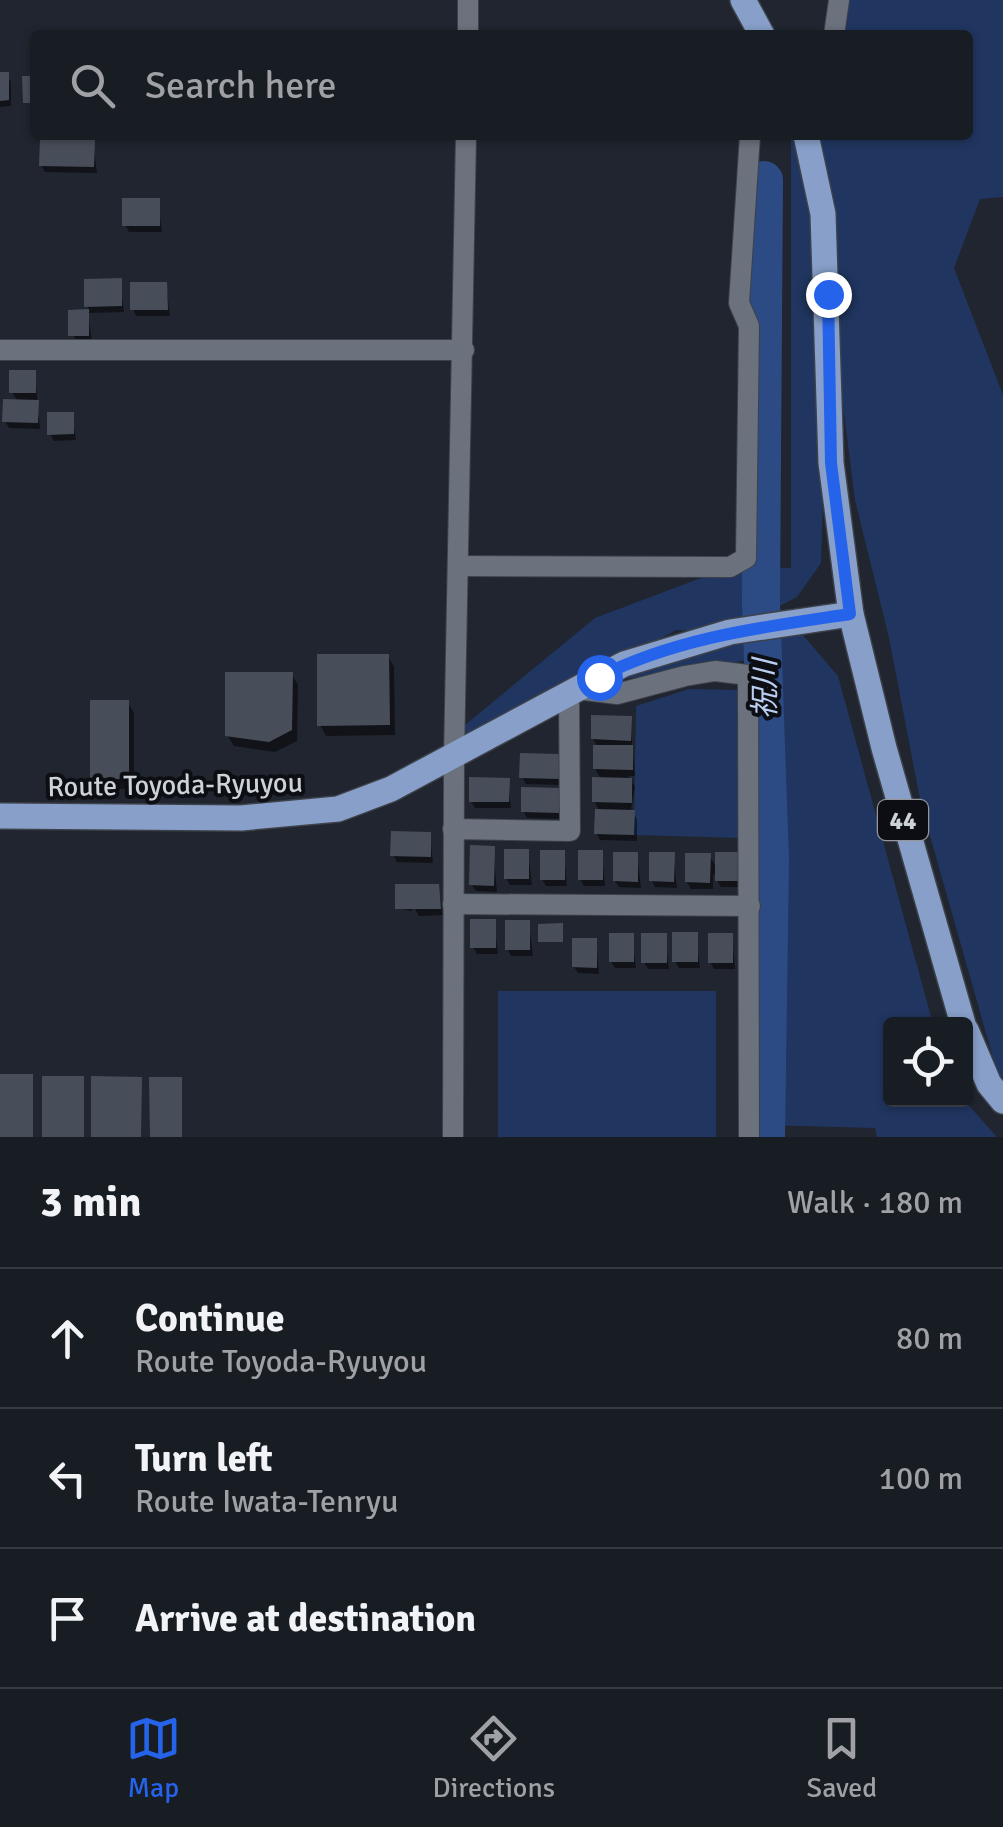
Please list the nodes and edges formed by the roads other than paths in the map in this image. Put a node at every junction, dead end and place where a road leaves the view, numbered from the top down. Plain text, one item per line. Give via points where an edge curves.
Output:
1 (468, 0) edge
2 (743, 0) edge
3 (839, 0) edge
4 (468, 30) edge
5 (759, 30) edge
6 (835, 30) edge
7 (466, 140) edge
8 (750, 140) edge
9 (812, 140) edge
10 (0, 350) edge
11 (464, 350) junction
12 (458, 566) junction
13 (850, 614) junction
14 (572, 691) junction
15 (454, 757) junction
16 (0, 816) edge
17 (454, 829) junction
18 (453, 904) junction
19 (750, 906) junction
20 (961, 1017) edge
21 (973, 1048) edge
22 (1003, 1101) edge
23 (453, 1137) edge
24 (749, 1137) edge

1 - 4 street
2 - 5 main road
3 - 6 street
7 - 11 street
8 - 12 street via 739,303 750,326 746,558 730,568
9 - 13 main road, 44 via 823,214 831,463
10 - 11 street
11 - 12 street
12 - 15 street
13 - 14 main road, Route Toyoda-Ryuyou via 730,632 624,664
13 - 20 main road, 44
14 - 15 main road, Route Toyoda-Ryuyou
14 - 17 street via 570,832
14 - 19 street via 617,694 715,671 748,675
15 - 16 main road, Route Toyoda-Ryuyou via 338,809 240,818
15 - 17 street
17 - 18 street
18 - 19 street
18 - 23 street
19 - 24 street
21 - 22 main road, 44

